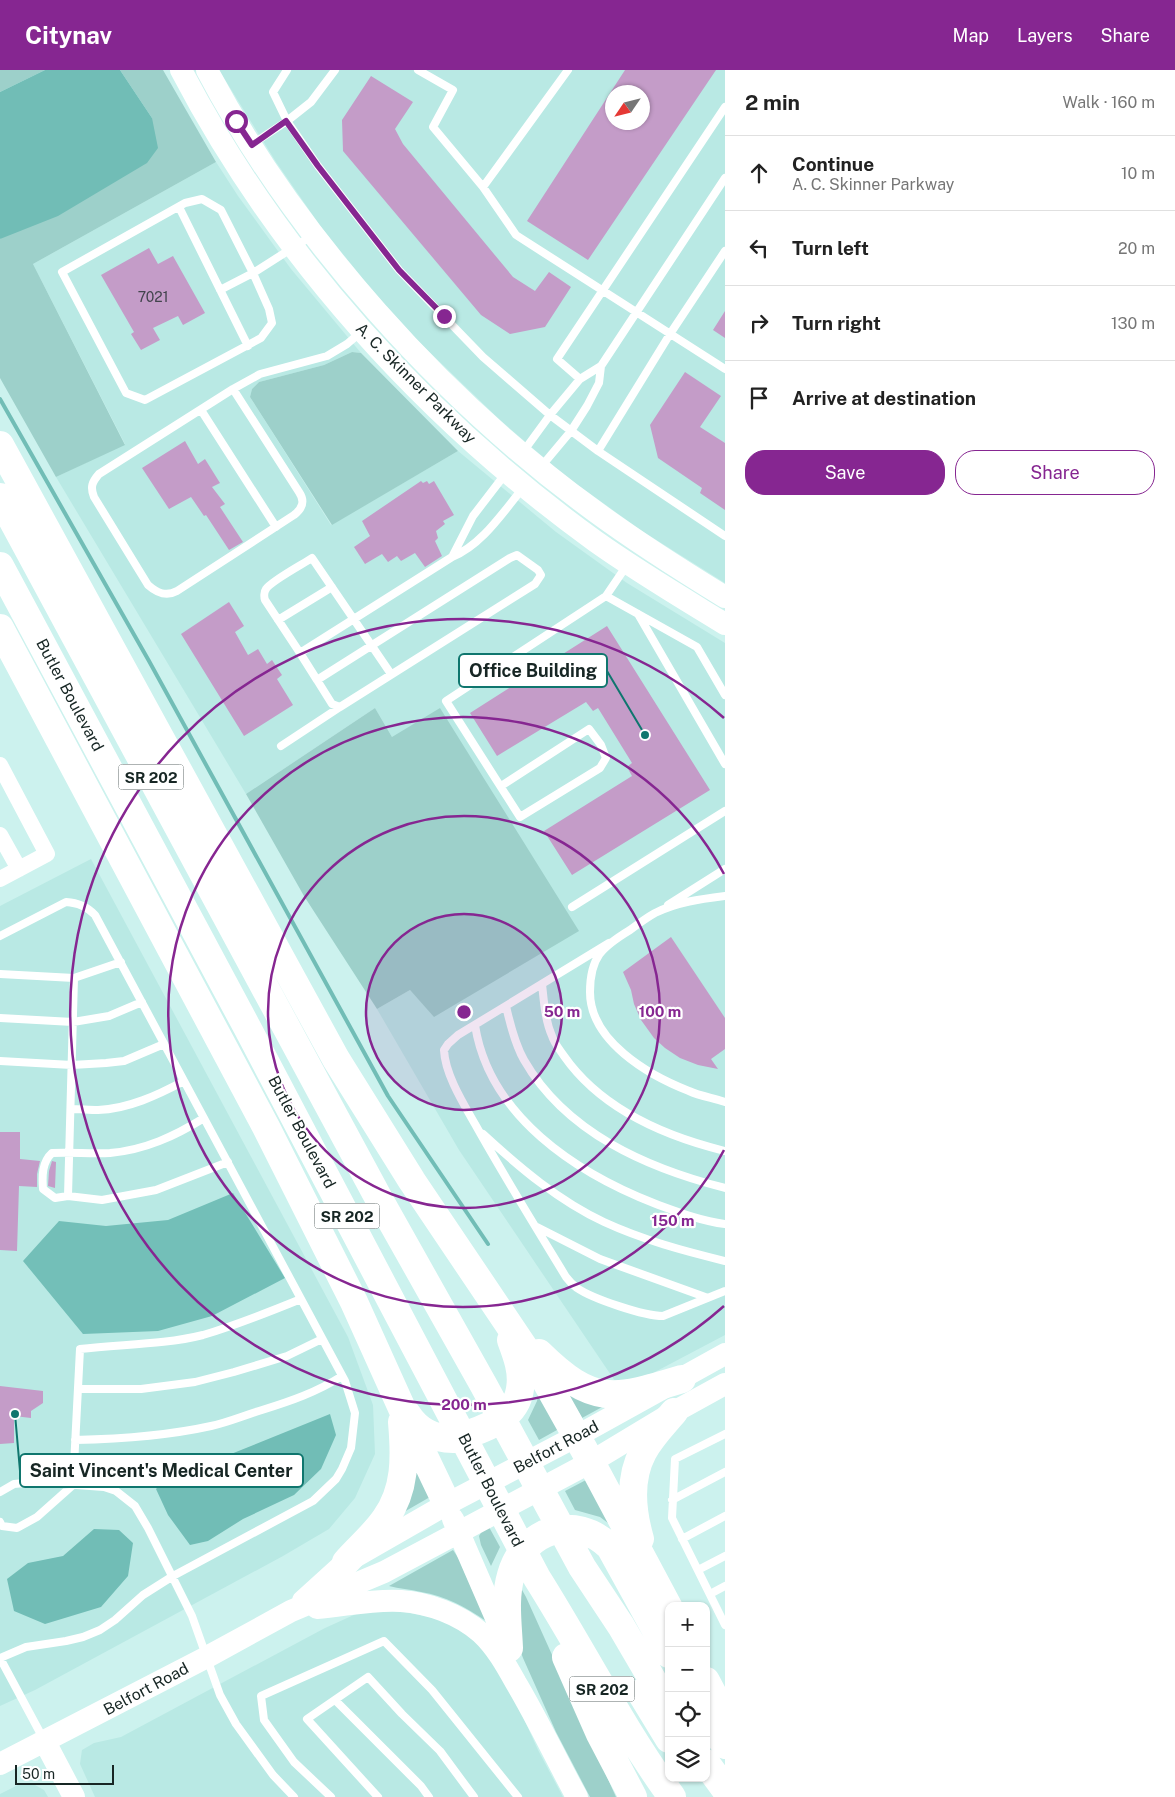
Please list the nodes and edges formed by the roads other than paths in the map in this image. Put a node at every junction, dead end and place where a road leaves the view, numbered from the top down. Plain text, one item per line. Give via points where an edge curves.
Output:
1 (180, 70) edge
2 (207, 70) edge
3 (287, 70) edge
4 (335, 70) edge
5 (418, 70) edge
6 (568, 70) edge
7 (725, 107) edge
8 (286, 121) junction
9 (252, 145) junction
10 (725, 178) edge
11 (482, 187) junction
12 (179, 207) junction
13 (314, 234) junction
14 (295, 247) junction
15 (725, 251) edge
16 (253, 274) junction
17 (220, 290) junction
18 (603, 290) junction
19 (637, 312) junction
20 (363, 331) junction
21 (670, 334) junction
22 (248, 346) junction
23 (601, 366) junction
24 (725, 369) edge
25 (580, 379) junction
26 (233, 389) junction
27 (201, 410) junction
28 (550, 415) junction
29 (571, 431) junction
30 (0, 445) edge
31 (598, 450) junction
32 (514, 462) junction
33 (532, 477) junction
34 (0, 497) edge
35 (276, 527) junction
36 (725, 536) edge
37 (452, 556) junction
38 (628, 564) junction
39 (0, 566) edge
40 (332, 587) junction
41 (606, 596) junction
42 (725, 597) edge
43 (638, 614) junction
44 (278, 620) junction
45 (354, 620) junction
46 (725, 624) edge
47 (0, 628) edge
48 (372, 645) junction
49 (300, 653) junction
50 (392, 674) junction
51 (317, 680) junction
52 (725, 694) edge
53 (340, 707) junction
54 (281, 746) dead end
55 (725, 764) edge
56 (0, 765) edge
57 (4, 784) edge
58 (501, 786) junction
59 (725, 811) edge
60 (0, 835) edge
61 (19, 869) junction
62 (725, 869) edge
63 (0, 879) edge
64 (725, 896) edge
65 (572, 907) dead end
66 (655, 913) junction
67 (0, 936) edge
68 (610, 943) junction
69 (120, 962) junction
70 (0, 974) edge
71 (74, 978) junction
72 (542, 984) junction
73 (142, 1002) junction
74 (506, 1006) junction
75 (0, 1018) edge
76 (73, 1022) junction
77 (475, 1025) junction
78 (164, 1044) junction
79 (0, 1061) edge
80 (72, 1065) junction
81 (184, 1081) junction
82 (725, 1102) edge
83 (71, 1108) junction
84 (204, 1118) junction
85 (478, 1130) junction
86 (725, 1151) edge
87 (70, 1152) junction
88 (228, 1162) junction
89 (725, 1188) edge
90 (68, 1196) junction
91 (725, 1224) edge
92 (535, 1227) junction
93 (725, 1261) edge
94 (725, 1291) edge
95 (708, 1298) junction
96 (301, 1299) junction
97 (504, 1317) junction
98 (322, 1338) junction
99 (725, 1354) edge
100 (342, 1376) junction
101 (682, 1379) junction
102 (725, 1384) edge
103 (78, 1389) junction
104 (397, 1399) junction
105 (674, 1412) junction
106 (725, 1434) edge
107 (577, 1436) junction
108 (75, 1440) junction
109 (591, 1462) junction
110 (725, 1472) edge
111 (74, 1485) junction
112 (0, 1492) edge
113 (672, 1500) junction
114 (447, 1504) junction
115 (725, 1516) edge
116 (0, 1522) edge
117 (459, 1532) junction
118 (682, 1539) junction
119 (725, 1556) edge
120 (346, 1562) junction
121 (582, 1567) junction
122 (698, 1570) junction
123 (649, 1572) junction
124 (173, 1576) junction
125 (537, 1578) junction
126 (725, 1586) edge
127 (710, 1594) junction
128 (666, 1602) edge
129 (291, 1611) junction
130 (725, 1625) edge
131 (665, 1647) edge
132 (509, 1648) junction
133 (207, 1657) junction
134 (0, 1658) edge
135 (710, 1689) edge
136 (334, 1700) junction
137 (665, 1701) edge
138 (535, 1714) junction
139 (725, 1717) edge
140 (710, 1723) edge
141 (668, 1737) edge
142 (45, 1742) junction
143 (725, 1745) edge
144 (0, 1764) edge
145 (710, 1768) edge
146 (698, 1782) edge
147 (725, 1789) edge
148 (74, 1797) edge
149 (294, 1797) edge
150 (331, 1797) edge
151 (378, 1797) edge
152 (429, 1797) edge
153 (474, 1797) edge
154 (518, 1797) edge
155 (577, 1797) edge
156 (633, 1797) edge
157 (672, 1797) edge
158 (709, 1797) edge

1 - 14 main road, A. C. Skinner Parkway via 233,160
2 - 9 main road, A. C. Skinner Parkway
3 - 8 lane via 273,92
4 - 8 lane via 311,102
5 - 11 lane via 453,90 433,127
6 - 11 lane
7 - 18 lane
8 - 9 lane
8 - 28 lane via 399,270 483,357
9 - 13 main road, A. C. Skinner Parkway
10 - 19 lane
11 - 18 lane via 516,236
12 - 16 lane via 202,199 221,210
12 - 17 lane
12 - 22 lane via 62,272 126,394 145,400
13 - 14 lane
13 - 32 main road, A. C. Skinner Parkway via 349,279
14 - 16 lane
14 - 20 main road, A. C. Skinner Parkway
15 - 21 lane
16 - 17 lane
16 - 22 lane via 269,309 272,324 261,338
17 - 22 lane
18 - 19 lane
18 - 25 lane via 557,359
19 - 21 lane
19 - 23 lane
20 - 26 lane via 328,356 260,374
20 - 32 main road, A. C. Skinner Parkway via 414,386
21 - 24 lane
21 - 31 lane
23 - 25 lane
23 - 29 lane via 600,382
25 - 28 lane
26 - 27 lane
26 - 35 lane via 303,498 299,511
27 - 35 lane
27 - 35 lane via 99,474 91,484 94,497 148,585 158,592 171,594
28 - 29 lane
28 - 32 lane
29 - 31 lane
29 - 33 lane
30 - 97 highway via 336,1059 412,1181
31 - 36 lane
32 - 33 main road, A. C. Skinner Parkway
32 - 37 lane via 473,516
33 - 37 lane via 478,539 464,552
33 - 38 main road, A. C. Skinner Parkway
33 - 42 main road, A. C. Skinner Parkway via 594,511
34 - 121 highway, Butler Boulevard / SR 202
37 - 45 lane
38 - 41 lane
38 - 46 main road, A. C. Skinner Parkway
39 - 125 highway, Butler Boulevard / SR 202
40 - 44 lane
40 - 44 lane via 312,558 266,589 265,600
40 - 45 lane
41 - 43 lane
41 - 58 lane via 446,701
43 - 52 lane via 697,648
43 - 55 lane
44 - 49 lane
45 - 48 lane
45 - 49 lane
47 - 104 highway via 266,1127 354,1302
48 - 50 lane
48 - 50 lane via 510,558 517,555 538,570 541,575 535,584
48 - 51 lane
49 - 51 lane
50 - 53 lane
51 - 53 lane via 332,704
53 - 54 lane
56 - 57 street
57 - 61 street via 47,854
58 - 58 lane via 520,817 600,768 606,758 601,744 589,729
59 - 65 lane
60 - 61 street
61 - 63 street
62 - 66 lane
64 - 66 lane via 686,902
66 - 68 lane
67 - 69 lane via 54,907 77,902 95,915
68 - 72 lane
68 - 82 lane via 598,953 590,983 594,1014 608,1038 638,1064 664,1079
69 - 71 lane
69 - 73 lane
70 - 71 lane
71 - 76 lane
72 - 74 lane
72 - 86 lane via 552,1039 588,1085 647,1124
73 - 76 lane via 110,1016
73 - 78 lane
74 - 77 lane
74 - 89 lane via 524,1060 564,1111 608,1143 632,1155
75 - 76 lane
76 - 80 lane
77 - 85 lane via 444,1050 448,1068
77 - 91 lane via 482,1055 518,1114 574,1164 631,1194 678,1212
78 - 80 lane via 124,1061
78 - 81 lane
79 - 80 lane
80 - 83 lane
81 - 83 lane via 123,1106 100,1110
81 - 84 lane
83 - 87 lane
84 - 87 lane via 145,1147 110,1153
84 - 88 lane
85 - 92 lane
85 - 93 lane via 561,1198 604,1222 670,1247
87 - 90 lane
87 - 90 lane via 52,1153 46,1158 42,1177 43,1189 56,1198
88 - 90 lane via 156,1190 102,1200
88 - 96 lane
92 - 95 lane via 600,1259
92 - 95 lane via 566,1277 585,1293 652,1316 663,1316
94 - 95 lane
96 - 98 lane
96 - 103 lane via 202,1335 80,1349
97 - 101 highway via 559,1372 585,1389 628,1394
97 - 104 highway via 520,1365 520,1390 517,1403 498,1422 455,1439 442,1438 420,1429
97 - 107 highway
98 - 100 lane
98 - 103 lane via 287,1356 194,1382 141,1389
99 - 101 main road, Belfort Road
100 - 108 lane via 297,1400 213,1426 120,1439
100 - 124 lane via 354,1413 353,1436 347,1458 336,1479 299,1510
101 - 107 main road, Belfort Road
102 - 105 main road, Belfort Road
103 - 108 lane
104 - 114 highway
104 - 120 highway via 404,1456 400,1488 384,1520
105 - 109 main road, Belfort Road
105 - 123 highway via 643,1451 634,1482 638,1533
106 - 113 lane via 674,1459
107 - 109 highway
107 - 114 main road, Belfort Road
108 - 111 lane
109 - 117 main road, Belfort Road
109 - 123 highway
110 - 113 lane
111 - 112 lane via 35,1482 14,1484
111 - 116 lane via 37,1517 17,1528 2,1526
111 - 124 lane via 104,1487 128,1499 148,1528
113 - 118 lane via 672,1518
114 - 117 main road
114 - 120 main road, Belfort Road
115 - 118 lane
117 - 129 main road, Belfort Road via 384,1572
117 - 132 main road
118 - 122 lane
119 - 122 lane
120 - 129 main road, Belfort Road
121 - 137 highway, Butler Boulevard / SR 202
121 - 141 highway via 607,1630
122 - 127 lane
123 - 128 highway
124 - 133 lane
124 - 134 lane via 143,1595 100,1630 83,1637 26,1647
125 - 156 highway via 556,1634 600,1734
125 - 157 highway, Butler Boulevard / SR 202 via 632,1740
126 - 127 lane
127 - 130 lane
129 - 133 main road, Belfort Road
129 - 138 main road via 400,1601 438,1609 474,1628 496,1649
131 - 132 highway via 610,1547 588,1532 561,1528 533,1540 522,1551 510,1576 507,1604
132 - 138 main road
133 - 142 main road, Belfort Road
133 - 149 lane via 220,1696 236,1724 273,1775
134 - 142 lane
135 - 139 highway
136 - 151 lane via 307,1719
136 - 152 lane
136 - 153 lane via 368,1677 440,1751
138 - 155 main road
140 - 143 highway
142 - 144 main road, Belfort Road
142 - 148 main road
145 - 147 highway
146 - 158 highway
150 - 154 lane via 294,1762 264,1720 262,1696 384,1641 432,1690

